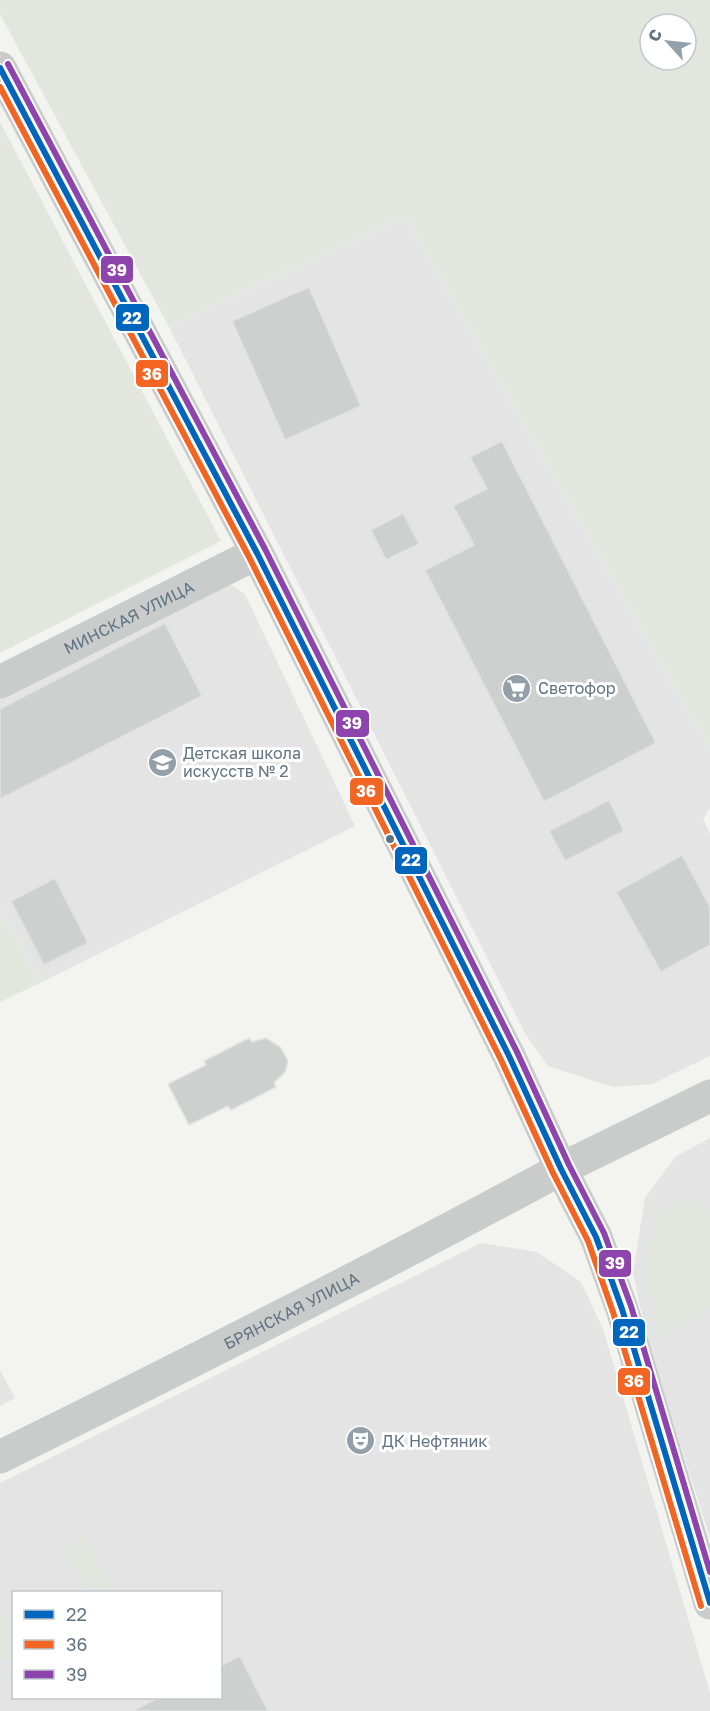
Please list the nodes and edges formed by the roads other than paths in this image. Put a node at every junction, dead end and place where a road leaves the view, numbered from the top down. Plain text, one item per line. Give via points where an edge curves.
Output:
1 (0, 68) edge
2 (257, 553) junction
3 (0, 682) edge
4 (710, 1096) edge
5 (561, 1169) junction
6 (0, 1457) edge
7 (710, 1603) edge

1 - 2 street
2 - 3 street, МИНСКАЯ УЛИЦА
2 - 5 street via 509,1056
4 - 5 street, БРЯНСКАЯ УЛИЦА
5 - 6 street, БРЯНСКАЯ УЛИЦА
5 - 7 street via 596,1237 622,1309

